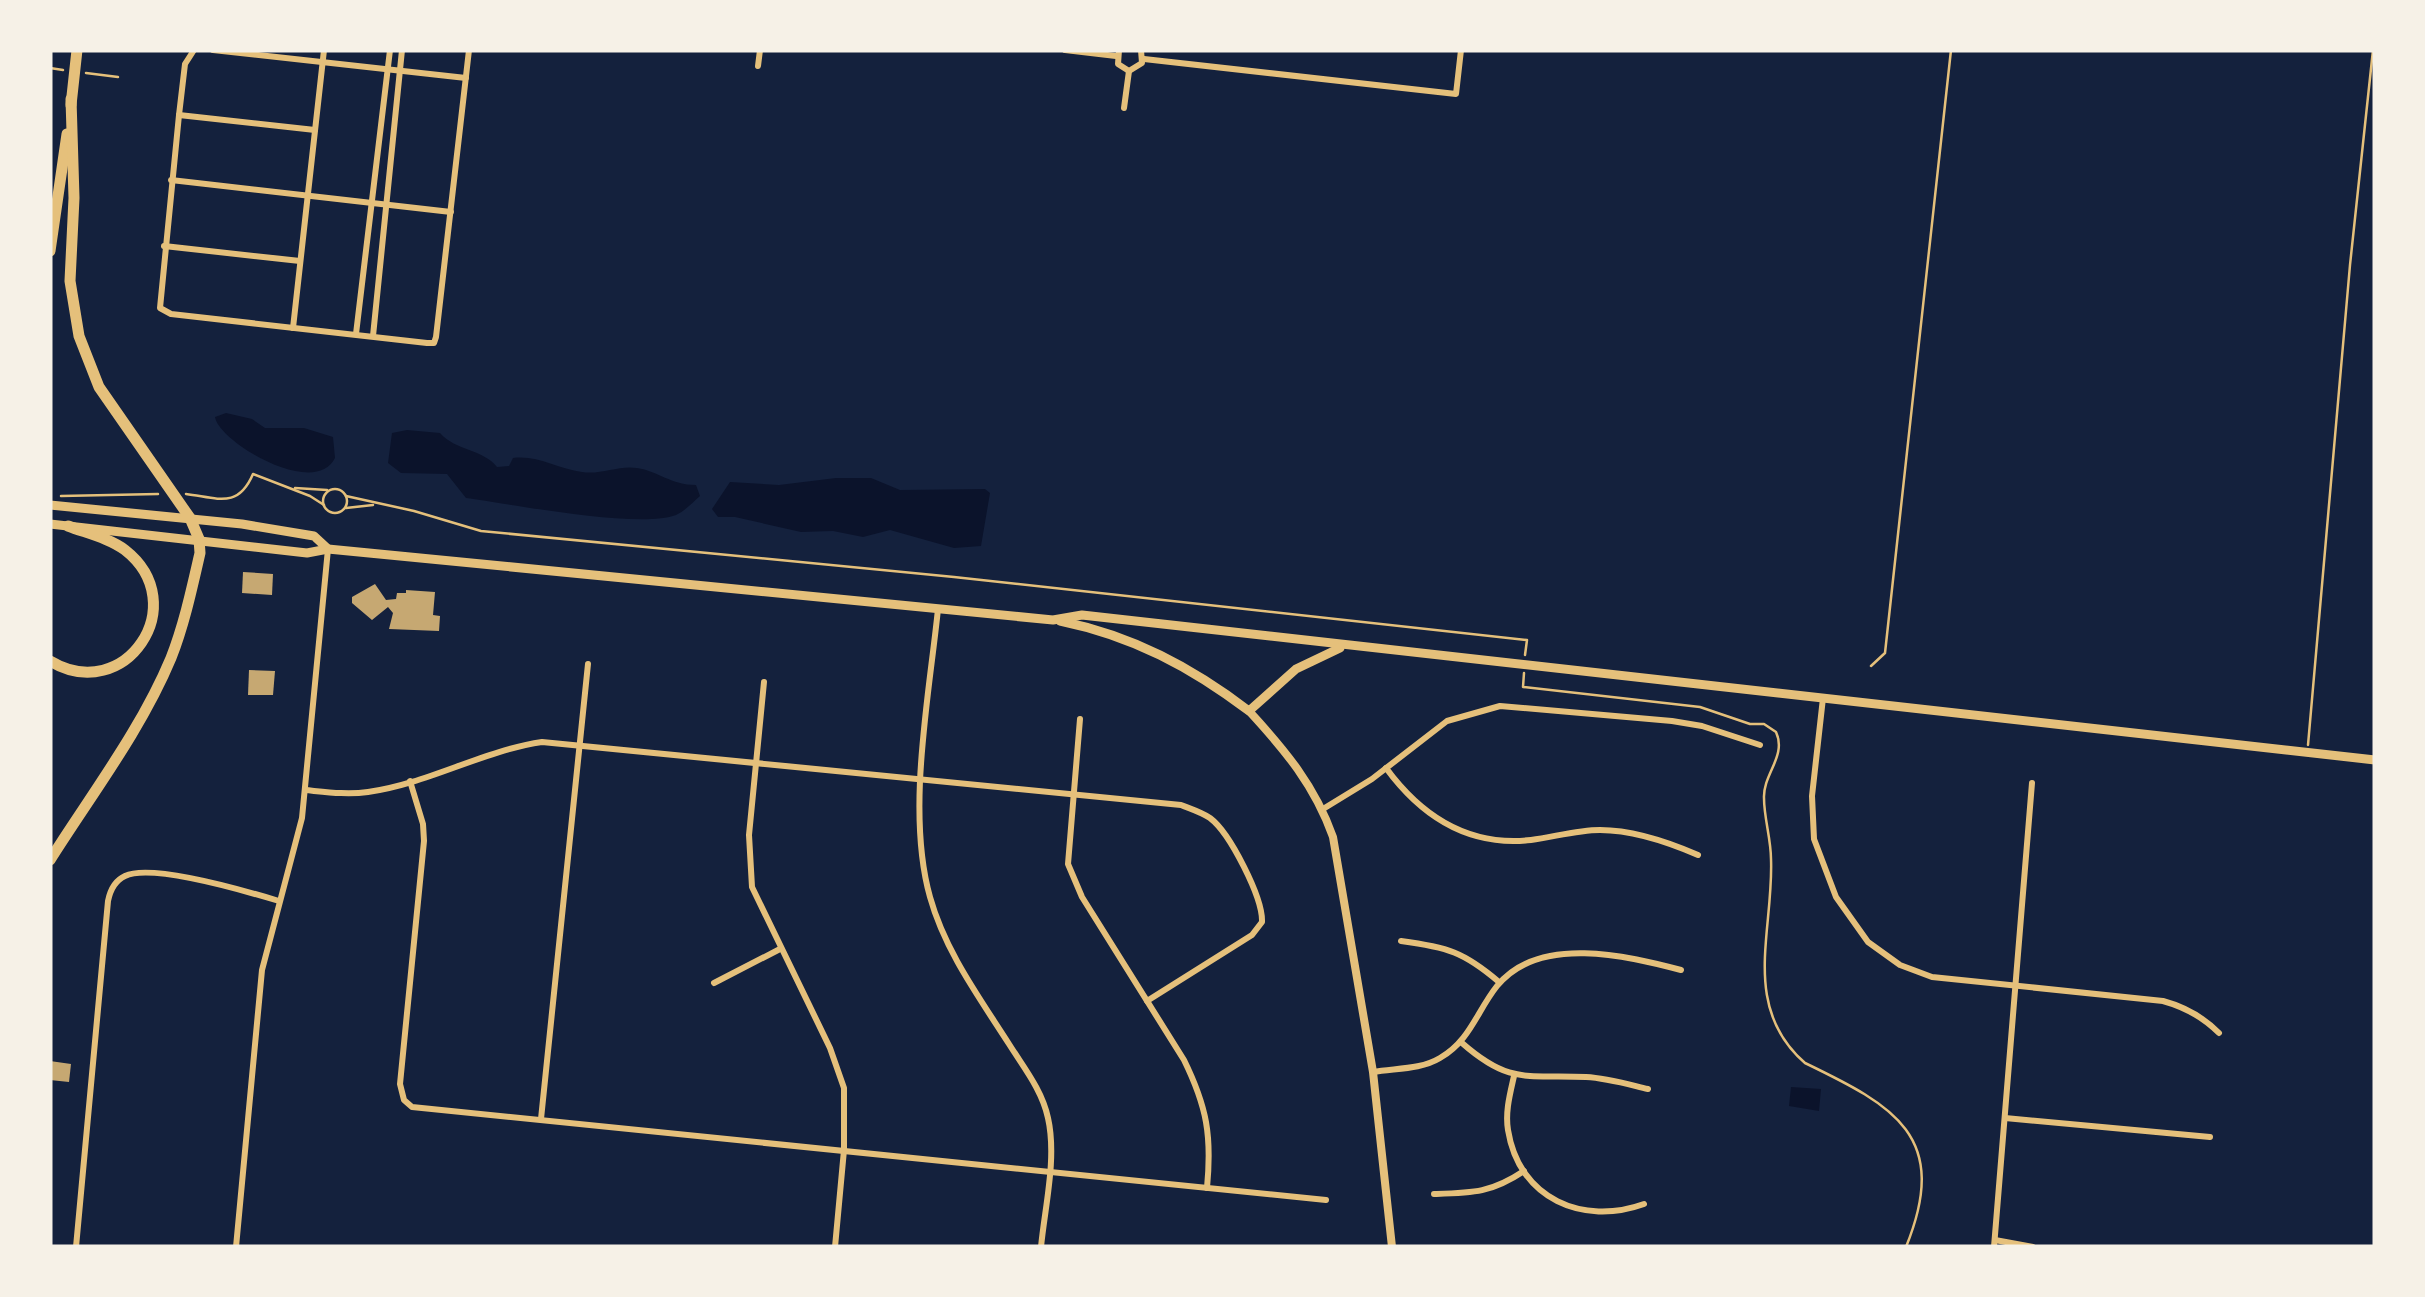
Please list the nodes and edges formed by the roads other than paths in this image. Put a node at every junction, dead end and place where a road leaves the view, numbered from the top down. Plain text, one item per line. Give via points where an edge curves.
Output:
1 (77, 50) edge
2 (194, 50) edge
3 (213, 50) edge
4 (324, 50) edge
5 (390, 50) edge
6 (402, 50) edge
7 (470, 50) edge
8 (760, 50) edge
9 (1064, 50) edge
10 (1460, 50) edge
11 (1118, 53) edge
12 (1142, 54) edge
13 (323, 62) junction
14 (758, 66) dead end
15 (388, 68) junction
16 (399, 70) junction
17 (1129, 71) junction
18 (466, 78) junction
19 (72, 100) junction
20 (1124, 108) dead end
21 (178, 115) junction
22 (315, 130) junction
23 (171, 180) junction
24 (307, 195) junction
25 (372, 203) junction
26 (387, 204) junction
27 (450, 212) junction
28 (164, 246) junction
29 (50, 251) edge
30 (300, 261) junction
31 (293, 328) junction
32 (356, 334) junction
33 (373, 336) junction
34 (51, 502) edge
35 (190, 518) junction
36 (50, 524) edge
37 (68, 526) junction
38 (199, 539) junction
39 (328, 548) junction
40 (938, 609) junction
41 (1053, 620) junction
42 (1343, 646) junction
43 (50, 661) edge
44 (588, 664) dead end
45 (764, 682) dead end
46 (1823, 698) junction
47 (1249, 711) junction
48 (1080, 719) dead end
49 (580, 745) junction
50 (1760, 745) dead end
51 (2375, 760) edge
52 (757, 762) junction
53 (1386, 768) junction
54 (921, 778) junction
55 (410, 781) junction
56 (2032, 783) dead end
57 (305, 790) junction
58 (1072, 793) junction
59 (1323, 809) junction
60 (1698, 855) dead end
61 (50, 860) edge
62 (279, 901) junction
63 (1401, 941) dead end
64 (780, 949) junction
65 (1681, 970) dead end
66 (1500, 982) junction
67 (714, 983) dead end
68 (2015, 986) junction
69 (1146, 1001) junction
70 (2218, 1034) dead end
71 (1462, 1044) junction
72 (1372, 1072) junction
73 (1514, 1076) junction
74 (1648, 1089) dead end
75 (2004, 1118) junction
76 (541, 1119) junction
77 (2210, 1136) dead end
78 (844, 1150) junction
79 (1049, 1170) junction
80 (1524, 1171) junction
81 (1207, 1188) junction
82 (1434, 1194) dead end
83 (1326, 1200) dead end
84 (1644, 1204) dead end
85 (1995, 1244) edge
86 (76, 1247) edge
87 (238, 1247) edge
88 (835, 1247) edge
89 (1041, 1247) edge
90 (1392, 1247) edge
91 (2034, 1247) edge

1 - 19 highway
2 - 21 street
3 - 13 street
4 - 13 street
5 - 15 street
6 - 16 street
7 - 18 street
8 - 14 street
9 - 11 street
10 - 12 street via 1456,94
11 - 17 street via 1121,68
12 - 17 street via 1137,69
13 - 15 street
13 - 22 street
15 - 16 street
15 - 25 street
16 - 18 street
16 - 26 street
17 - 20 street
18 - 27 street
19 - 29 highway
19 - 35 highway via 70,281 79,336 99,387
21 - 22 street
21 - 23 street
22 - 24 street
23 - 24 street
23 - 28 street
24 - 25 street
24 - 30 street
25 - 26 street
25 - 32 street
26 - 27 street
26 - 33 street
27 - 33 street via 434,343
28 - 30 street
28 - 31 street via 158,303 165,312
30 - 31 street
31 - 32 street
32 - 33 street
34 - 35 main road
35 - 38 highway
35 - 39 main road via 314,536
36 - 37 main road
37 - 38 main road
37 - 43 highway via 125,550 151,584 154,610 145,638 120,664 81,672
38 - 39 main road via 308,552
38 - 61 highway via 187,607 161,680
39 - 40 main road
39 - 57 street
40 - 41 main road
40 - 54 street
41 - 42 main road via 1082,615
41 - 47 main road via 1168,656
42 - 46 main road
42 - 47 main road via 1302,665
44 - 49 street
45 - 52 street
46 - 51 main road
46 - 68 street via 1812,829 1846,916 1868,942 1911,970
47 - 59 street via 1286,751
48 - 58 street
49 - 52 street
49 - 55 street via 507,747
49 - 76 street
50 - 53 street via 1672,721 1500,706 1447,721
52 - 54 street
52 - 64 street via 750,874
53 - 59 street
53 - 60 street via 1430,817 1484,839 1606,830
54 - 58 street
54 - 79 street via 920,844 932,906 960,967 1042,1099
55 - 57 street via 363,793
55 - 76 street via 424,842 400,1084 404,1100 424,1110
56 - 68 street
57 - 62 street
58 - 69 street via 1068,864 1074,882
58 - 69 street via 1181,806 1212,819 1260,904 1262,922 1252,934
59 - 72 street via 1340,864
62 - 86 street via 210,881 138,874 113,887
62 - 87 street via 262,970
63 - 66 street via 1460,952
64 - 67 street
64 - 78 street via 844,1088
65 - 66 street via 1563,954 1530,963
66 - 71 street
68 - 70 street via 2163,1001 2206,1020
68 - 75 street
69 - 81 street via 1202,1100 1210,1148
71 - 72 street via 1422,1066
71 - 73 street
72 - 90 street
73 - 74 street via 1594,1077
73 - 80 street via 1508,1130
75 - 77 street
75 - 85 street
76 - 78 street
78 - 79 street
78 - 88 street
79 - 81 street
79 - 89 street
80 - 82 street via 1482,1192
80 - 84 street via 1571,1209 1620,1213
81 - 83 street
85 - 91 street

